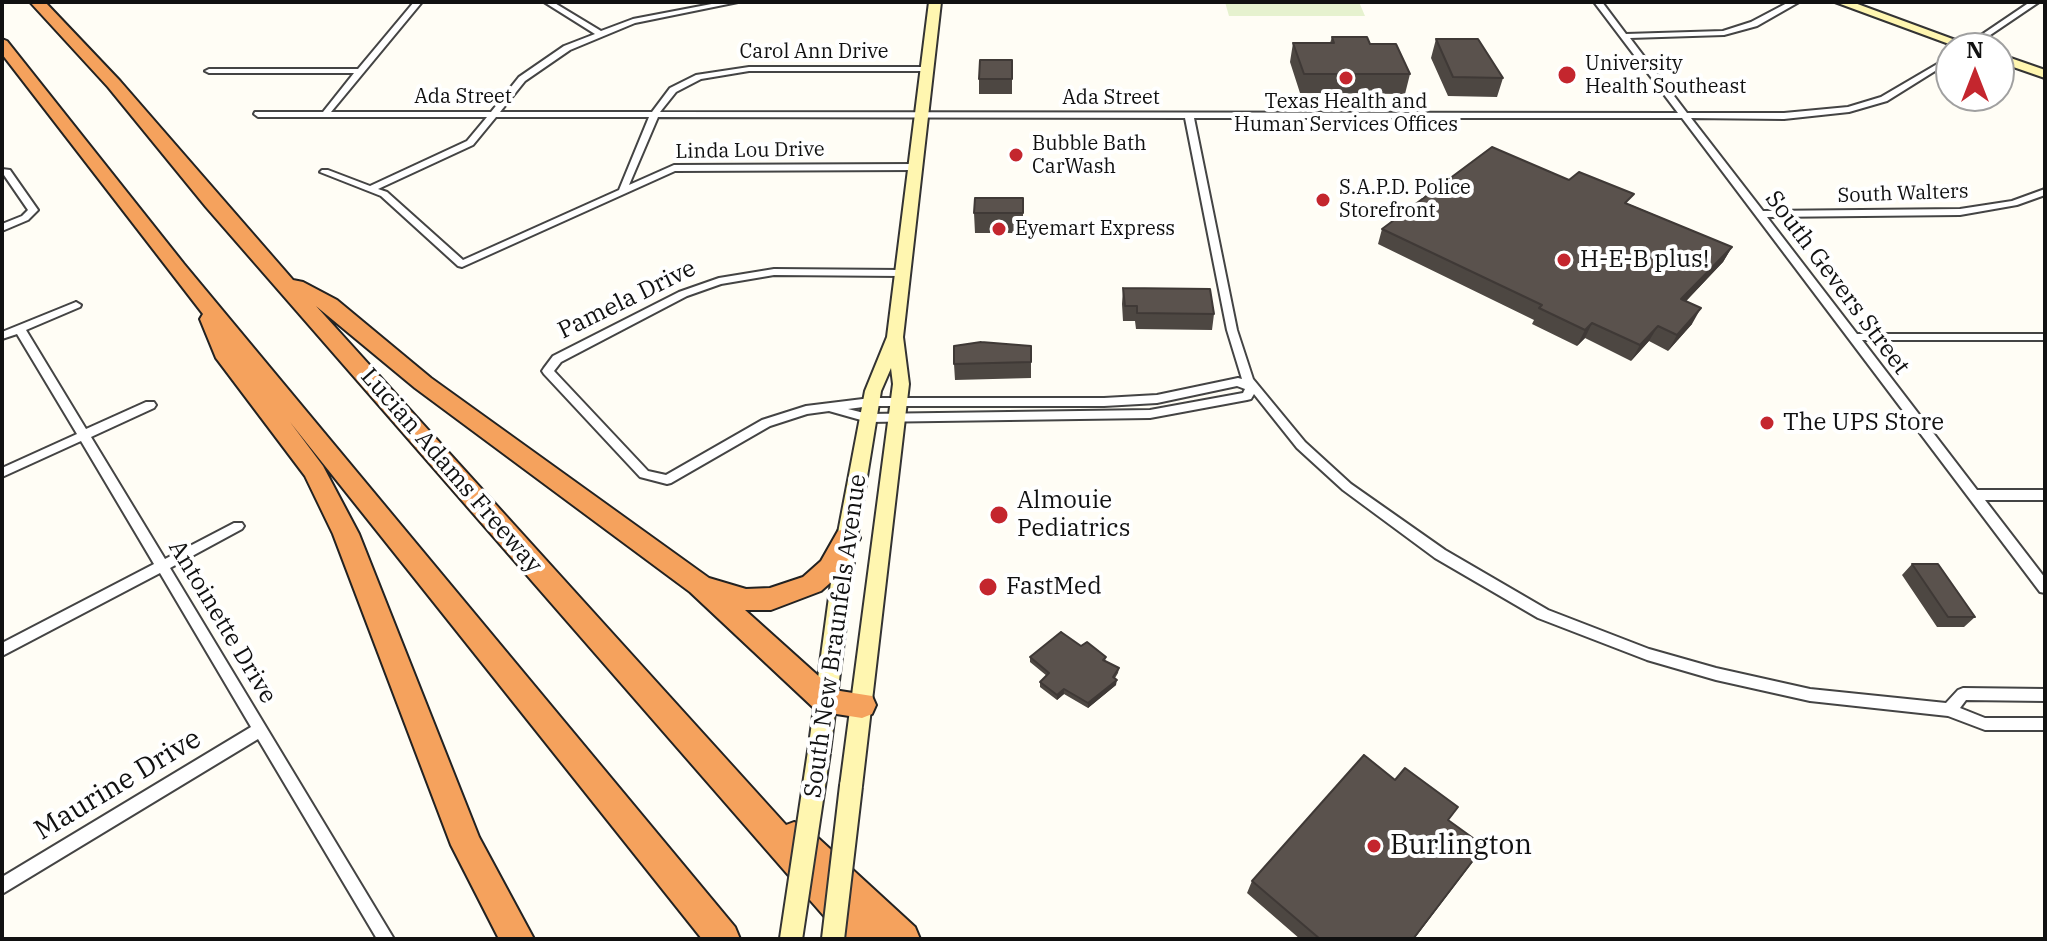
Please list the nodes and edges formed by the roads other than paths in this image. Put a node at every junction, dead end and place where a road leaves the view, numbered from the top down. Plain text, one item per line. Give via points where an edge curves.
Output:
1 (37, 2) edge
2 (418, 2) edge
3 (548, 2) edge
4 (734, 2) edge
5 (935, 2) edge
6 (1598, 2) edge
7 (1795, 2) edge
8 (1841, 2) edge
9 (2035, 2) edge
10 (53, 11) edge
11 (1992, 32) edge
12 (599, 33) junction
13 (1624, 36) junction
14 (1935, 36) edge
15 (2, 44) edge
16 (2, 59) edge
17 (2015, 64) edge
18 (1935, 68) edge
19 (927, 69) junction
20 (209, 71) dead end
21 (361, 71) junction
22 (2045, 74) edge
23 (27, 79) junction
24 (258, 114) dead end
25 (325, 114) junction
26 (495, 115) junction
27 (654, 115) junction
28 (922, 116) junction
29 (1189, 116) junction
30 (1686, 117) junction
31 (915, 167) junction
32 (5, 172) edge
33 (325, 172) dead end
34 (374, 187) junction
35 (623, 189) junction
36 (2045, 192) edge
37 (1759, 214) junction
38 (2, 228) edge
39 (901, 273) junction
40 (280, 277) junction
41 (198, 291) junction
42 (76, 305) dead end
43 (20, 329) junction
44 (2, 336) edge
45 (895, 337) junction
46 (1853, 337) junction
47 (2045, 337) edge
48 (1252, 387) junction
49 (150, 405) dead end
50 (870, 410) junction
51 (897, 410) junction
52 (84, 436) junction
53 (2, 473) edge
54 (1974, 495) junction
55 (2045, 495) edge
56 (238, 526) dead end
57 (847, 538) junction
58 (163, 566) junction
59 (699, 585) junction
60 (2045, 588) edge
61 (2, 650) edge
62 (2045, 695) edge
63 (827, 702) junction
64 (862, 705) junction
65 (1949, 710) junction
66 (2045, 724) edge
67 (261, 729) junction
68 (685, 735) junction
69 (2, 886) edge
70 (384, 938) edge
71 (517, 939) edge
72 (723, 939) edge
73 (791, 939) edge
74 (833, 939) edge
75 (866, 939) edge
76 (903, 939) edge

1 - 10 highway, Lucian Adams Freeway
2 - 21 street
3 - 12 street
4 - 12 street via 656,15
5 - 19 main road, South New Braunfels Avenue
6 - 13 street, South Gevers Street
7 - 13 street via 1724,33
8 - 14 main road
9 - 11 street
10 - 40 highway, Lucian Adams Freeway
12 - 26 street via 536,67 510,91
13 - 30 street, South Gevers Street
15 - 23 highway
16 - 23 highway
17 - 22 main road
18 - 30 street, Ada Street via 1884,99 1849,109
19 - 27 street, Carol Ann Drive via 723,71 673,90
19 - 28 main road, South New Braunfels Avenue
20 - 21 street
21 - 25 street
23 - 41 highway
24 - 25 street, Ada Street
25 - 26 street, Ada Street
26 - 27 street, Ada Street
26 - 34 street via 463,147
27 - 28 street, Ada Street
27 - 35 street, Carol Ann Drive
28 - 29 street, Ada Street
28 - 31 main road, South New Braunfels Avenue
29 - 30 street, Ada Street
29 - 48 street via 1232,330
30 - 37 street, South Gevers Street
31 - 35 street, Linda Lou Drive via 693,166
31 - 39 main road, South New Braunfels Avenue
32 - 38 street via 33,210
33 - 34 street
34 - 35 street, Linda Lou Drive via 462,264
36 - 37 street, South Walters via 1960,212
37 - 46 street, South Gevers Street
39 - 45 main road, South New Braunfels Avenue
39 - 50 street, Pamela Drive via 756,273 719,281 683,294 548,371 644,474 667,480 766,423 806,410
40 - 59 highway via 330,305 423,383
40 - 68 highway, Lucian Adams Freeway
41 - 71 highway via 224,353 315,472 346,534 467,845
41 - 72 highway
42 - 43 street
43 - 44 street
43 - 52 street, Antoinette Drive
45 - 50 main road, South New Braunfels Avenue
45 - 51 main road, South New Braunfels Avenue via 901,384
46 - 47 street
46 - 54 street, South Gevers Street
48 - 51 street via 1247,396 1150,414
48 - 65 street via 1301,445 1347,487 1440,554 1543,614 1716,674 1810,695
49 - 52 street
50 - 51 street
50 - 57 main road, South New Braunfels Avenue
51 - 64 main road, South New Braunfels Avenue
52 - 53 street
52 - 58 street, Antoinette Drive
54 - 55 street
54 - 60 street, South Gevers Street
56 - 58 street
57 - 59 highway via 830,568 812,584 771,599 746,600
57 - 63 main road, South New Braunfels Avenue
58 - 61 street
58 - 67 street, Antoinette Drive
59 - 63 highway
62 - 65 street via 1963,694
63 - 64 highway
63 - 73 main road, South New Braunfels Avenue, bridge
64 - 74 main road, South New Braunfels Avenue, bridge
65 - 66 street via 1985,724
67 - 69 street, Maurine Drive
67 - 70 street, Antoinette Drive
68 - 75 highway, Lucian Adams Freeway
68 - 76 highway

